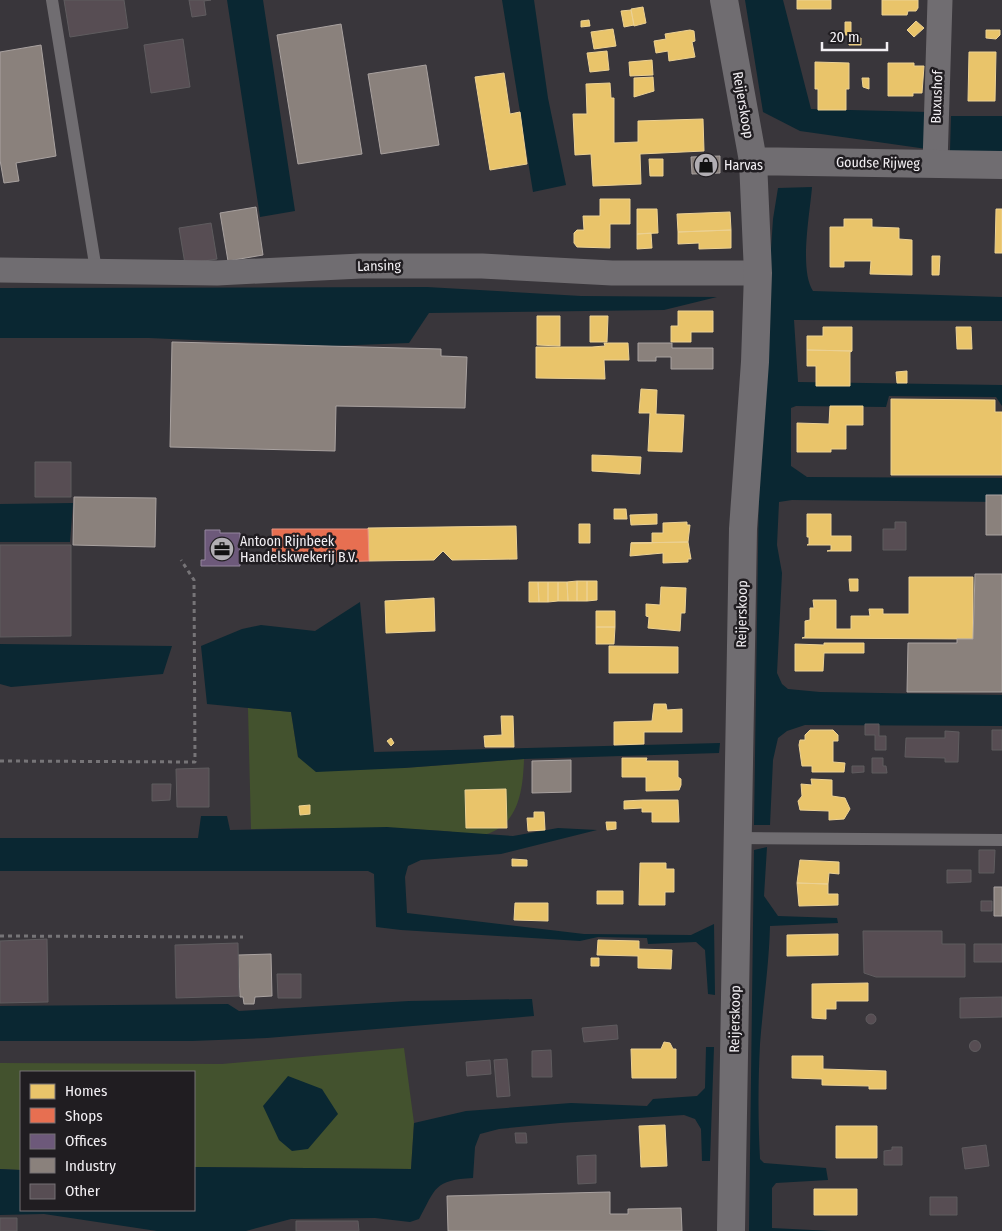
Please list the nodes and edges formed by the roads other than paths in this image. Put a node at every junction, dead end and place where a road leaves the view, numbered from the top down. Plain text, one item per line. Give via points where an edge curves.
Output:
1 (52, 0) edge
2 (724, 0) edge
3 (940, 0) edge
4 (935, 158) junction
5 (753, 161) junction
6 (1002, 165) edge
7 (0, 270) edge
8 (96, 270) junction
9 (758, 273) junction
10 (744, 838) junction
11 (1002, 840) edge
12 (731, 1231) edge

1 - 8 lane
2 - 5 street, Reijerskoop
3 - 4 street, Buxushof
4 - 5 street, Goudse Rijweg
4 - 6 street, Goudse Rijweg
5 - 9 street, Reijerskoop
7 - 8 street, Lansing
8 - 9 street, Lansing via 217,273 361,266 482,266 612,273
9 - 10 street, Reijerskoop via 744,529
10 - 11 lane
10 - 12 street, Reijerskoop

